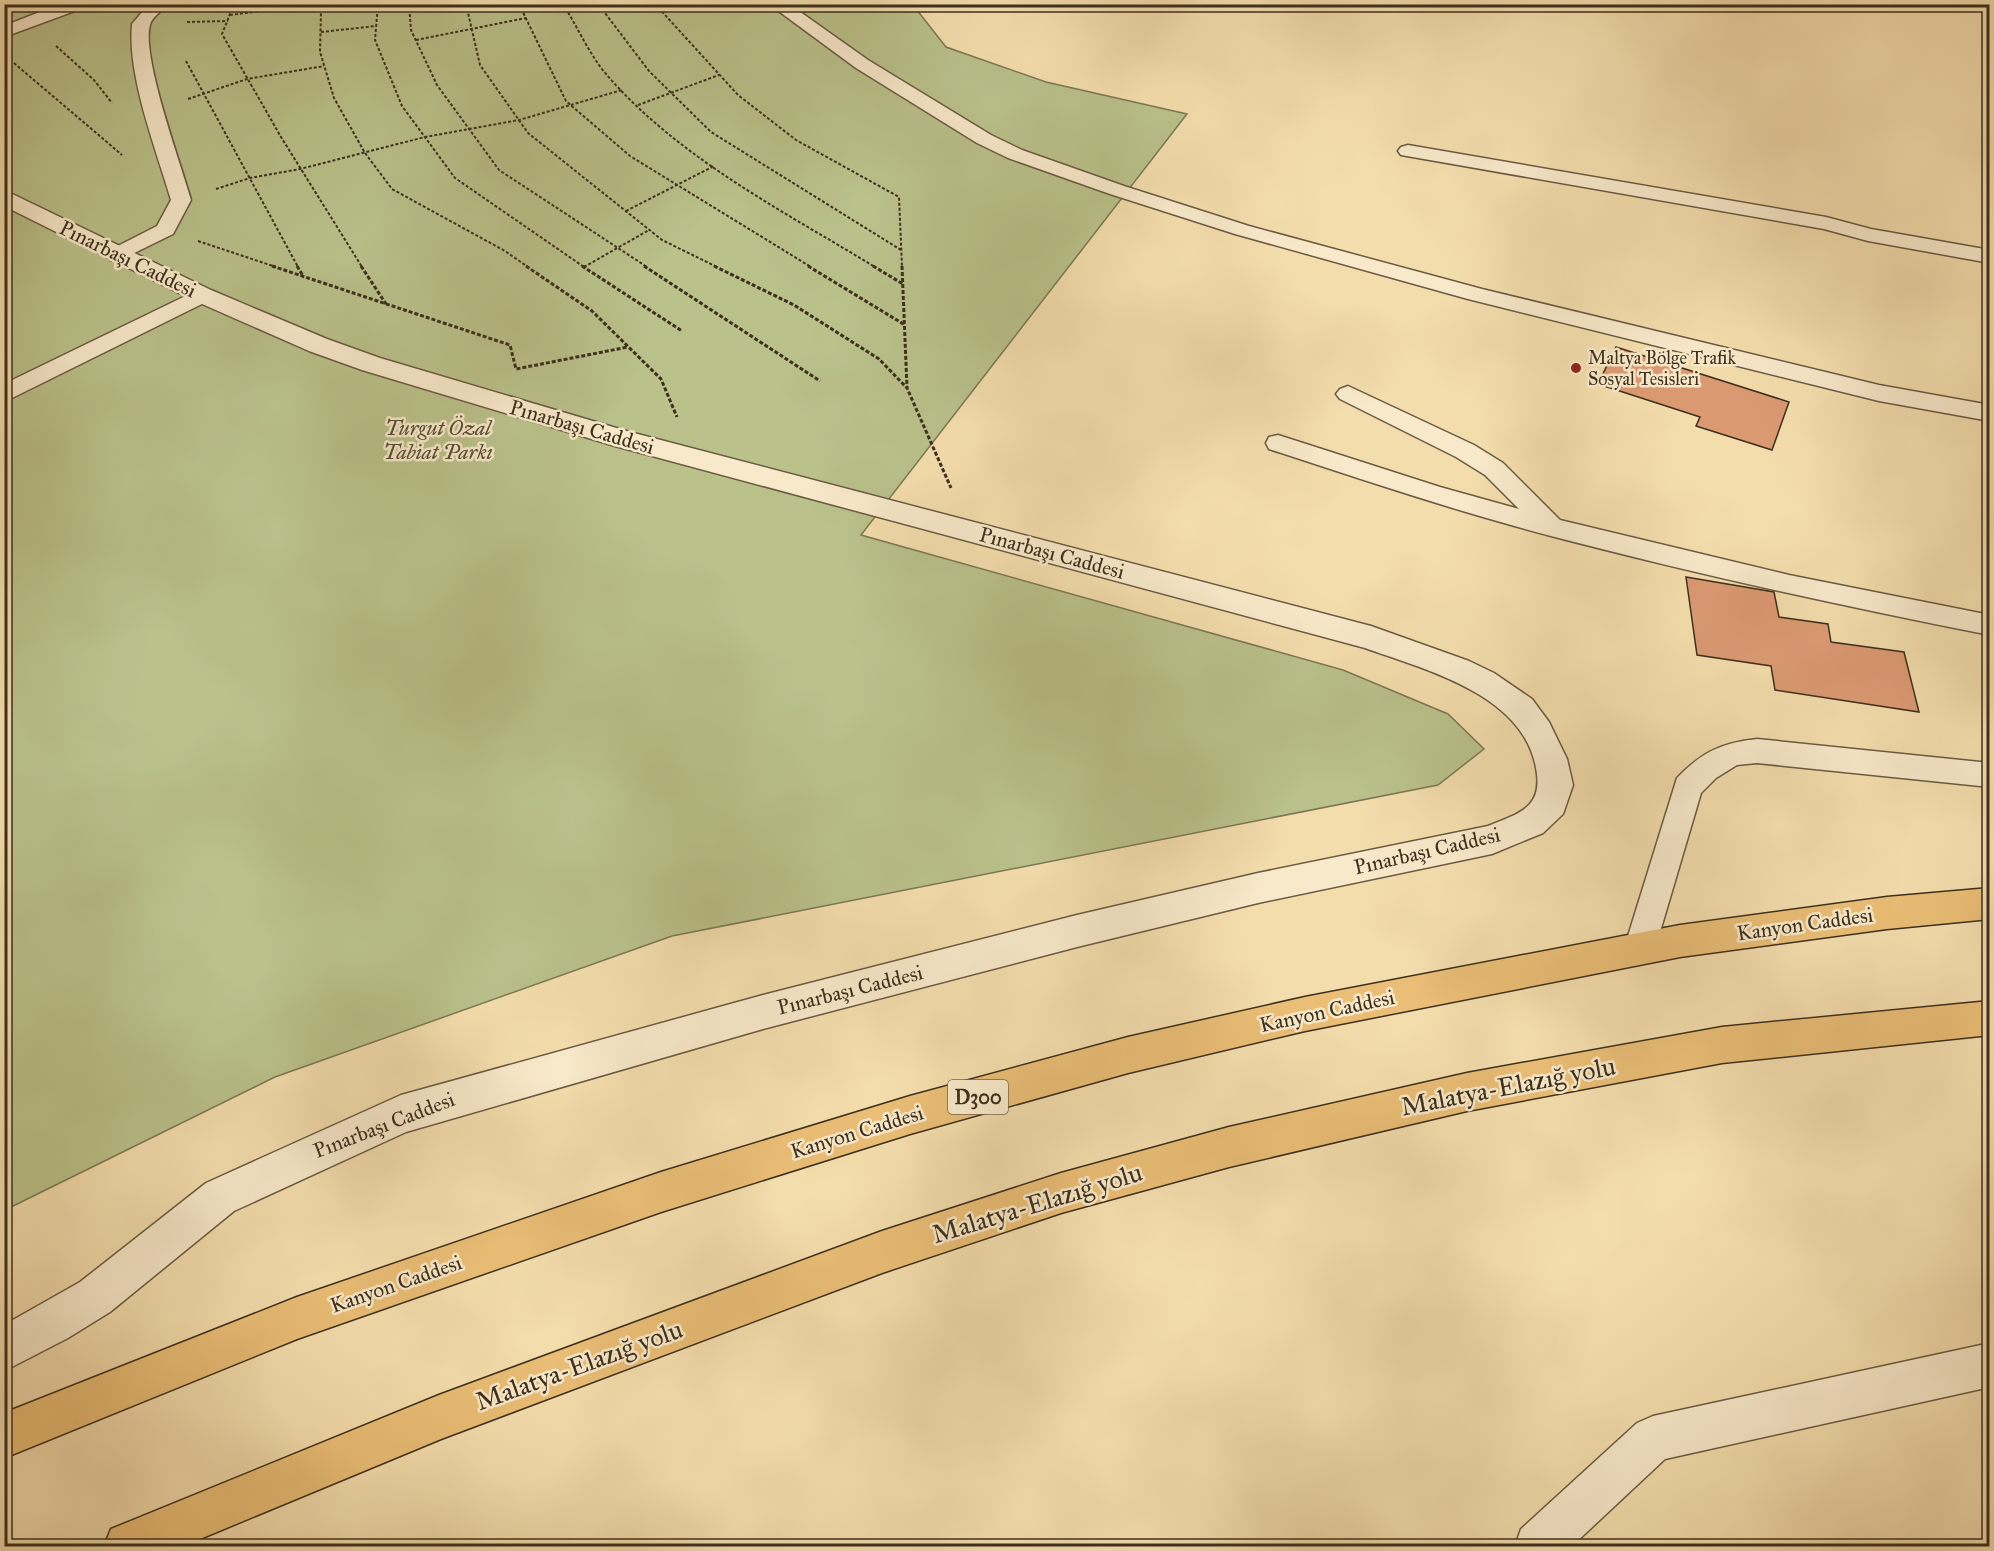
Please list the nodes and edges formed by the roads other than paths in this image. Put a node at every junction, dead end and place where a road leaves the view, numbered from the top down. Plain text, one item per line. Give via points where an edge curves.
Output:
1 (77, 4) edge
2 (160, 4) edge
3 (777, 4) edge
4 (4, 32) edge
5 (1408, 151) dead end
6 (4, 197) edge
7 (118, 255) junction
8 (1989, 257) edge
9 (202, 295) junction
10 (4, 394) edge
11 (1348, 394) dead end
12 (1989, 413) edge
13 (1278, 443) dead end
14 (1551, 527) junction
15 (1989, 625) edge
16 (1989, 775) edge
17 (1989, 903) edge
18 (1640, 949) junction
19 (1989, 1018) edge
20 (4, 1348) edge
21 (1989, 1365) edge
22 (4, 1436) edge
23 (128, 1546) edge
24 (1538, 1546) edge

1 - 4 lane
2 - 7 lane via 147,15 139,36 146,76 181,200 166,230
3 - 12 lane via 862,64 984,139 1117,190 1242,230 1476,294 1880,393
5 - 8 lane via 1826,224
6 - 7 street, Pınarbaşı Caddesi
7 - 9 street, Pınarbaşı Caddesi
9 - 10 lane
9 - 20 street, Pınarbaşı Caddesi via 318,345 513,408 1371,638 1458,669 1521,708 1551,759 1556,785 1551,804 1531,823 1492,840 1258,888 1077,931 763,1012 401,1114 219,1197 95,1297
11 - 14 lane via 1465,451 1494,470
13 - 14 lane via 1433,494
14 - 15 lane via 1789,585
16 - 18 lane via 1813,754 1732,754 1705,770 1688,787
17 - 18 highway, Kanyon Caddesi / D300 via 1887,913
18 - 22 highway, Kanyon Caddesi / D300 via 1305,1014 1128,1055 910,1115 661,1192 297,1318
19 - 23 highway, Malatya-Elazığ yolu via 1722,1045 1467,1092 1228,1147 1061,1193 882,1252 439,1416
21 - 24 street via 1653,1439

